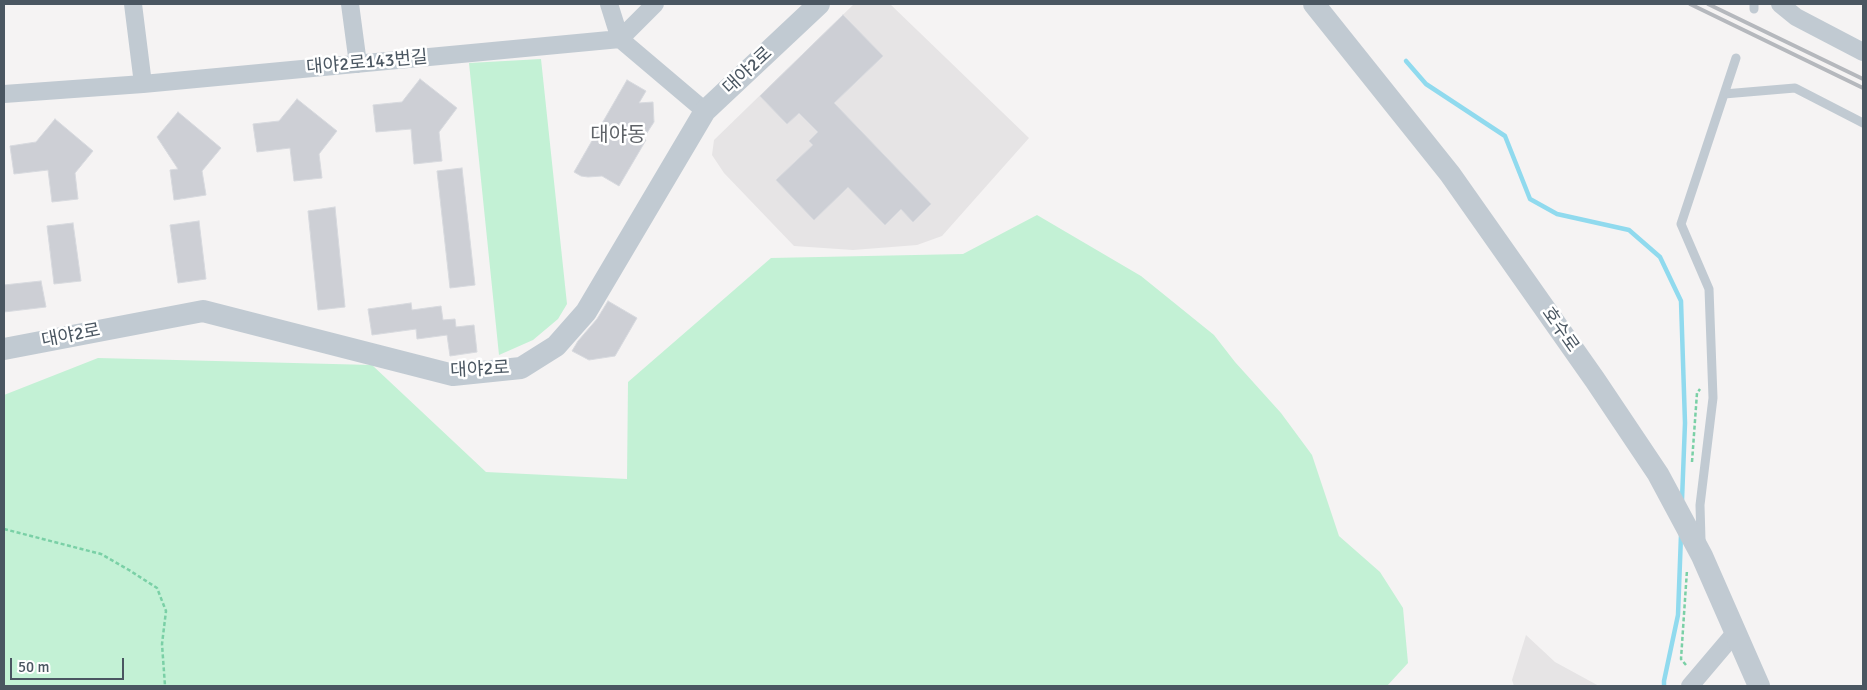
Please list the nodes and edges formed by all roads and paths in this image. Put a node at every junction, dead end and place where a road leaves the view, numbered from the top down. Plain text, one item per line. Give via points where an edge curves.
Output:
1 (133, 4) edge
2 (350, 4) edge
3 (609, 4) edge
4 (655, 4) edge
5 (820, 4) edge
6 (1314, 4) edge
7 (1780, 4) edge
8 (620, 39) junction
9 (1863, 52) edge
10 (1736, 58) dead end
11 (358, 64) junction
12 (142, 84) junction
13 (4, 94) edge
14 (1724, 94) junction
15 (705, 110) junction
16 (1863, 123) edge
17 (4, 349) edge
18 (4, 529) edge
19 (1702, 556) junction
20 (1735, 633) junction
21 (1691, 685) edge
22 (166, 686) edge
23 (1759, 686) edge

1 - 12 street
2 - 11 street
3 - 8 street
4 - 8 street
5 - 15 street, 대야2로
6 - 19 street, 호수로 via 1450,174 1595,380 1658,474
7 - 9 street via 1796,17
8 - 11 street, 대야2로143번길
8 - 15 street
10 - 14 lane
11 - 12 street, 대야2로143번길
12 - 13 street, 대야2로143번길
14 - 16 lane via 1796,88
14 - 19 lane via 1682,224 1708,289 1713,398 1700,505
15 - 17 street, 대야2로 via 586,312 556,346 521,368 453,375 203,312
18 - 22 path via 101,554 157,588 166,610 162,644
19 - 20 street, 호수로
20 - 21 street
20 - 23 street, 호수로

